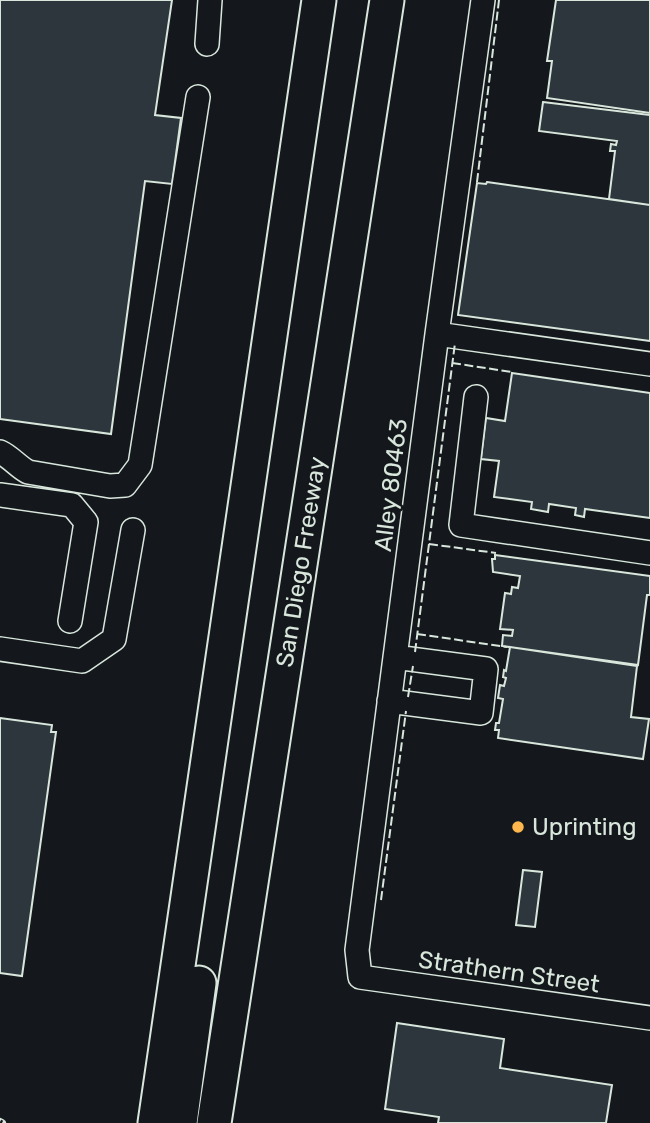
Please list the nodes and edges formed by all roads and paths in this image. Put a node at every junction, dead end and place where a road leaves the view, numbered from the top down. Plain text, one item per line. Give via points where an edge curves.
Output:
1 (210, 0) edge
2 (319, 0) edge
3 (340, 0) edge
4 (365, 0) edge
5 (387, 0) edge
6 (483, 0) edge
7 (207, 44) dead end
8 (198, 97) dead end
9 (437, 334) junction
10 (650, 364) edge
11 (476, 397) dead end
12 (0, 452) edge
13 (0, 495) edge
14 (134, 530) dead end
15 (650, 553) edge
16 (70, 621) dead end
17 (0, 649) edge
18 (395, 657) junction
19 (389, 701) junction
20 (360, 977) joint
21 (650, 1018) edge
22 (163, 1123) edge
23 (193, 1123) edge
24 (214, 1123) edge

1 - 7 street
2 - 22 highway
3 - 22 highway
4 - 23 highway
5 - 24 highway, San Diego Freeway
6 - 9 street, Alley 80463
8 - 12 street via 140,465 125,485 110,486 28,472
9 - 10 street
9 - 18 street, Alley 80463
11 - 15 street via 461,525
13 - 16 street via 72,505 86,522
14 - 17 street via 114,639 82,661
18 - 19 street, Alley 80463
18 - 19 street via 486,669 481,713
19 - 20 street, Alley 80463 via 357,950
20 - 21 street, Strathern Street

